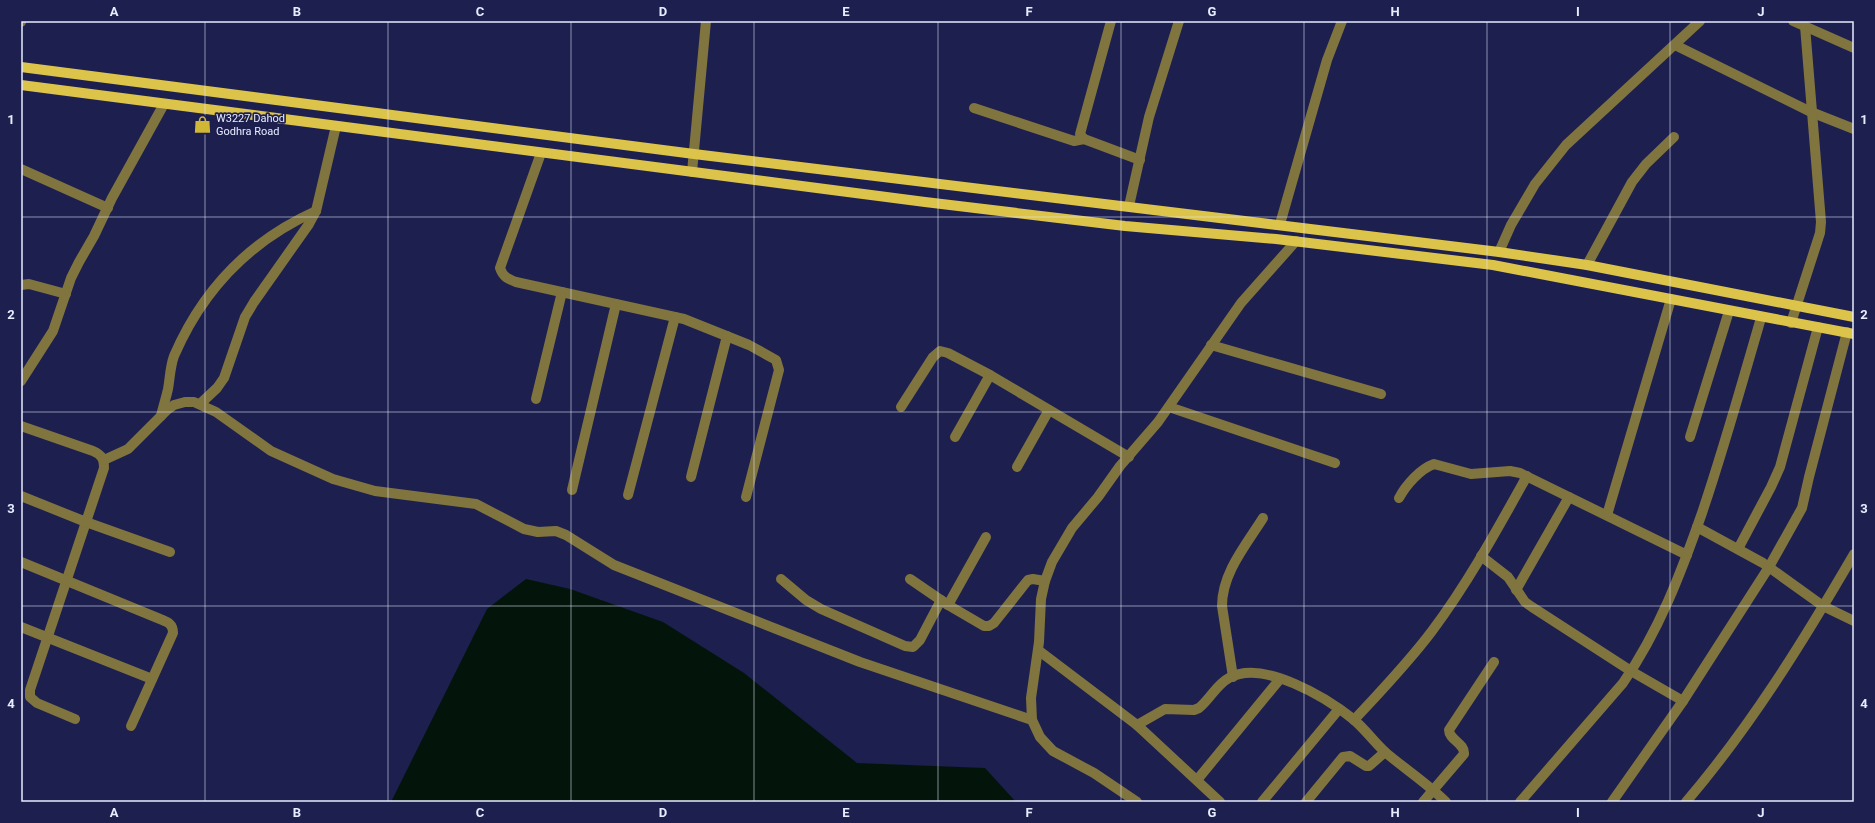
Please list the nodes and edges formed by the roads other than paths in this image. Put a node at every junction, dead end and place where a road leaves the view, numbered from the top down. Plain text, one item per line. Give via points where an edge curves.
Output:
1 (706, 21) edge
2 (1111, 21) edge
3 (1179, 21) edge
4 (1342, 21) edge
5 (1700, 21) edge
6 (1794, 21) edge
7 (1805, 26) junction
8 (1675, 45) junction
9 (1854, 48) edge
10 (21, 67) edge
11 (21, 85) edge
12 (164, 104) junction
13 (974, 108) dead end
14 (1811, 112) junction
15 (336, 126) junction
16 (1854, 128) edge
17 (1674, 137) dead end
18 (1084, 139) junction
19 (541, 153) junction
20 (694, 154) junction
21 (1140, 160) junction
22 (21, 169) edge
23 (692, 172) junction
24 (1129, 206) junction
25 (108, 208) junction
26 (316, 211) junction
27 (1280, 224) junction
28 (1296, 241) junction
29 (1499, 252) junction
30 (1587, 265) junction
31 (21, 285) edge
32 (562, 292) junction
33 (66, 294) junction
34 (1671, 299) junction
35 (616, 304) junction
36 (1796, 305) junction
37 (1729, 311) junction
38 (675, 317) junction
39 (1854, 317) edge
40 (1761, 318) junction
41 (1791, 323) junction
42 (1818, 327) junction
43 (1850, 333) edge
44 (727, 336) junction
45 (1211, 345) junction
46 (990, 375) junction
47 (21, 381) edge
48 (1381, 394) dead end
49 (536, 399) dead end
50 (200, 404) junction
51 (901, 407) dead end
52 (1169, 407) junction
53 (1049, 410) junction
54 (160, 416) junction
55 (21, 426) edge
56 (955, 437) dead end
57 (1690, 437) dead end
58 (1129, 457) junction
59 (104, 460) junction
60 (1334, 464) dead end
61 (1017, 467) dead end
62 (1527, 476) junction
63 (691, 477) dead end
64 (572, 490) dead end
65 (21, 496) edge
66 (628, 496) dead end
67 (746, 497) dead end
68 (1569, 497) junction
69 (1399, 498) dead end
70 (1607, 515) junction
71 (1263, 518) dead end
72 (86, 522) junction
73 (1697, 527) junction
74 (986, 537) dead end
75 (1738, 550) junction
76 (170, 552) dead end
77 (1854, 554) edge
78 (1687, 555) junction
79 (1481, 556) junction
80 (21, 562) edge
81 (1769, 568) junction
82 (781, 579) dead end
83 (910, 579) dead end
84 (66, 580) junction
85 (1045, 581) junction
86 (1516, 590) junction
87 (944, 602) junction
88 (1823, 606) junction
89 (1854, 621) edge
90 (21, 627) edge
91 (48, 638) junction
92 (1038, 650) junction
93 (1494, 662) dead end
94 (1631, 671) junction
95 (1232, 677) junction
96 (1280, 678) junction
97 (152, 679) junction
98 (1683, 701) junction
99 (1339, 709) junction
100 (75, 718) dead end
101 (1032, 720) junction
102 (1354, 720) junction
103 (1137, 725) junction
104 (131, 726) dead end
105 (1385, 752) junction
106 (1197, 780) junction
107 (1434, 790) junction
108 (1137, 802) edge
109 (1220, 802) edge
110 (1262, 802) edge
111 (1306, 802) edge
112 (1423, 802) edge
113 (1446, 802) edge
114 (1520, 802) edge
115 (1612, 802) edge
116 (1686, 802) edge

1 - 20 street
2 - 18 street via 1081,126 1080,134
3 - 21 street via 1149,117
4 - 27 street via 1327,60
5 - 8 street
6 - 7 street
7 - 9 street
7 - 14 street
8 - 14 street
8 - 29 street via 1566,145 1535,184 1511,225
10 - 20 main road
11 - 12 main road
12 - 15 main road
12 - 25 street
13 - 18 street via 1074,141
14 - 16 street
14 - 36 street via 1821,222 1820,233
15 - 19 main road
15 - 26 street
17 - 30 street via 1646,164 1632,182
18 - 21 street
19 - 23 main road
19 - 32 street via 500,268 506,278
20 - 23 street
20 - 24 main road
21 - 24 street
22 - 25 street
23 - 28 main road via 1125,226
24 - 27 main road
25 - 33 street via 71,278
26 - 50 street via 245,317 224,378
26 - 54 street via 294,221 249,252 233,265 210,292 174,357
27 - 29 main road
28 - 34 main road via 1492,265
28 - 45 street via 1241,303
29 - 30 main road
30 - 36 main road
31 - 33 street via 29,284
32 - 35 street
32 - 49 street
33 - 47 street via 53,331
34 - 37 main road
34 - 70 street
35 - 38 street
35 - 64 street
36 - 39 main road
36 - 41 street
37 - 40 main road
37 - 57 street
38 - 44 street
38 - 66 street
40 - 41 main road
40 - 73 street via 1725,445
41 - 42 main road
42 - 43 main road
42 - 75 street via 1780,466
43 - 81 street via 1808,477 1805,502
44 - 63 street
44 - 67 street via 776,360 779,365
45 - 48 street
45 - 52 street
46 - 51 street via 940,351 933,357
46 - 53 street
46 - 56 street
50 - 54 street via 185,402 174,405
50 - 101 street via 216,412 271,451 333,479 375,491 476,504 524,529 538,532 556,531 614,565 860,662
52 - 58 street
52 - 60 street
53 - 58 street
53 - 61 street
54 - 59 street via 128,449
55 - 59 street via 93,451 100,454
58 - 85 street via 1072,528 1052,562
59 - 72 street via 104,468
62 - 68 street
62 - 69 street via 1510,471 1471,474 1434,464 1409,483
62 - 79 street
65 - 72 street
68 - 70 street
68 - 86 street
70 - 78 street
71 - 95 street via 1227,577 1223,589 1222,606
72 - 76 street
72 - 84 street
73 - 75 street
73 - 78 street
74 - 87 street
75 - 81 street
77 - 88 street
78 - 94 street via 1669,601
79 - 86 street via 1508,577
79 - 102 street via 1433,630 1409,661
80 - 84 street
81 - 88 street
81 - 98 street
82 - 87 street via 821,609 905,646 913,647 920,640
83 - 87 street
84 - 91 street
84 - 97 street via 170,623 173,633
85 - 87 street via 1028,580 989,626 984,626
85 - 92 street via 1041,599
86 - 94 street via 1532,607
88 - 89 street
88 - 116 street via 1779,677
90 - 91 street
91 - 97 street
91 - 100 street via 30,690 30,697 37,703
92 - 101 street via 1031,698
92 - 103 street
93 - 107 street via 1449,730 1450,735 1463,747 1464,754
94 - 98 street
94 - 114 street
95 - 96 street via 1242,674
95 - 103 street via 1199,708 1165,709
96 - 99 street via 1300,685
96 - 106 street
97 - 104 street
98 - 115 street
99 - 102 street
99 - 110 street
101 - 108 street via 1040,737 1053,751 1094,773
102 - 105 street
103 - 106 street
105 - 107 street
105 - 111 street via 1370,766 1350,756 1344,757
106 - 109 street
107 - 112 street
107 - 113 street

